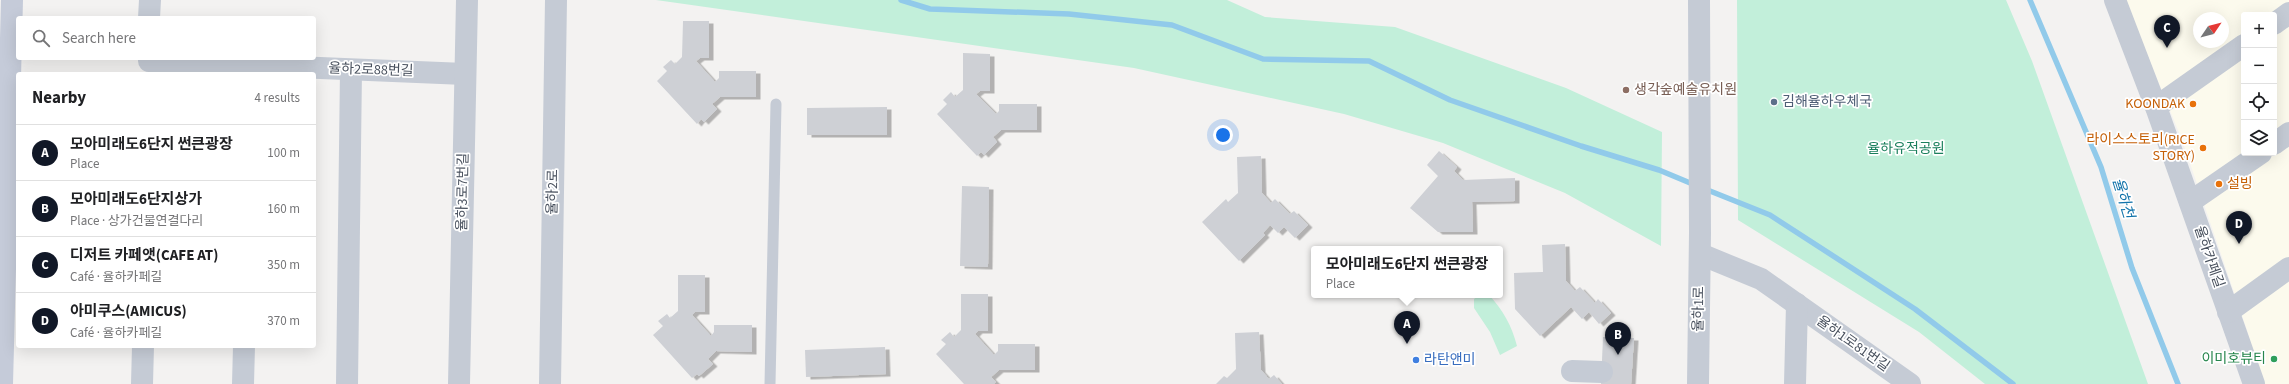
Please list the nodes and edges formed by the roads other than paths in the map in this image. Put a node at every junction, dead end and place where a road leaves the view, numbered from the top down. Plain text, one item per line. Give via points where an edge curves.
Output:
1 (12, 0) edge
2 (150, 0) edge
3 (467, 0) edge
4 (556, 0) edge
5 (1699, 0) edge
6 (2122, 3) edge
7 (2289, 13) edge
8 (149, 16) edge
9 (2277, 22) edge
10 (2241, 47) edge
11 (149, 64) edge
12 (252, 70) edge
13 (351, 70) junction
14 (465, 74) junction
15 (776, 104) dead end
16 (2156, 106) junction
17 (2289, 133) edge
18 (2277, 142) edge
19 (2257, 156) edge
20 (2190, 202) junction
21 (1700, 244) junction
22 (2289, 268) edge
23 (1797, 304) junction
24 (2228, 312) junction
25 (143, 348) edge
26 (244, 348) edge
27 (1572, 371) dead end
28 (1602, 372) dead end
29 (2, 384) edge
30 (142, 384) edge
31 (243, 384) edge
32 (347, 384) edge
33 (459, 384) edge
34 (550, 384) edge
35 (770, 384) edge
36 (1698, 384) edge
37 (1795, 384) edge
38 (1910, 384) edge
39 (2254, 384) edge

1 - 29 main road
2 - 8 street
3 - 14 street, 율하3로7번길
4 - 34 street, 율하2로
5 - 21 street, 율하1로
6 - 16 street, 율하카페길
7 - 9 street
10 - 16 street
11 - 12 street, 율하2로88번길
12 - 13 street, 율하2로88번길
13 - 14 street, 율하2로88번길
13 - 32 street
14 - 33 street, 율하3로7번길
15 - 35 lane
16 - 20 street, 율하카페길
17 - 18 street
19 - 20 street
20 - 24 street, 율하카페길
21 - 23 street, 율하1로81번길 via 1761,279
21 - 36 street, 율하1로
22 - 24 street
23 - 37 street, 율하1로81번길
23 - 38 street, 율하1로81번길
24 - 39 street, 율하카페길
25 - 30 street
26 - 31 street
27 - 28 street

